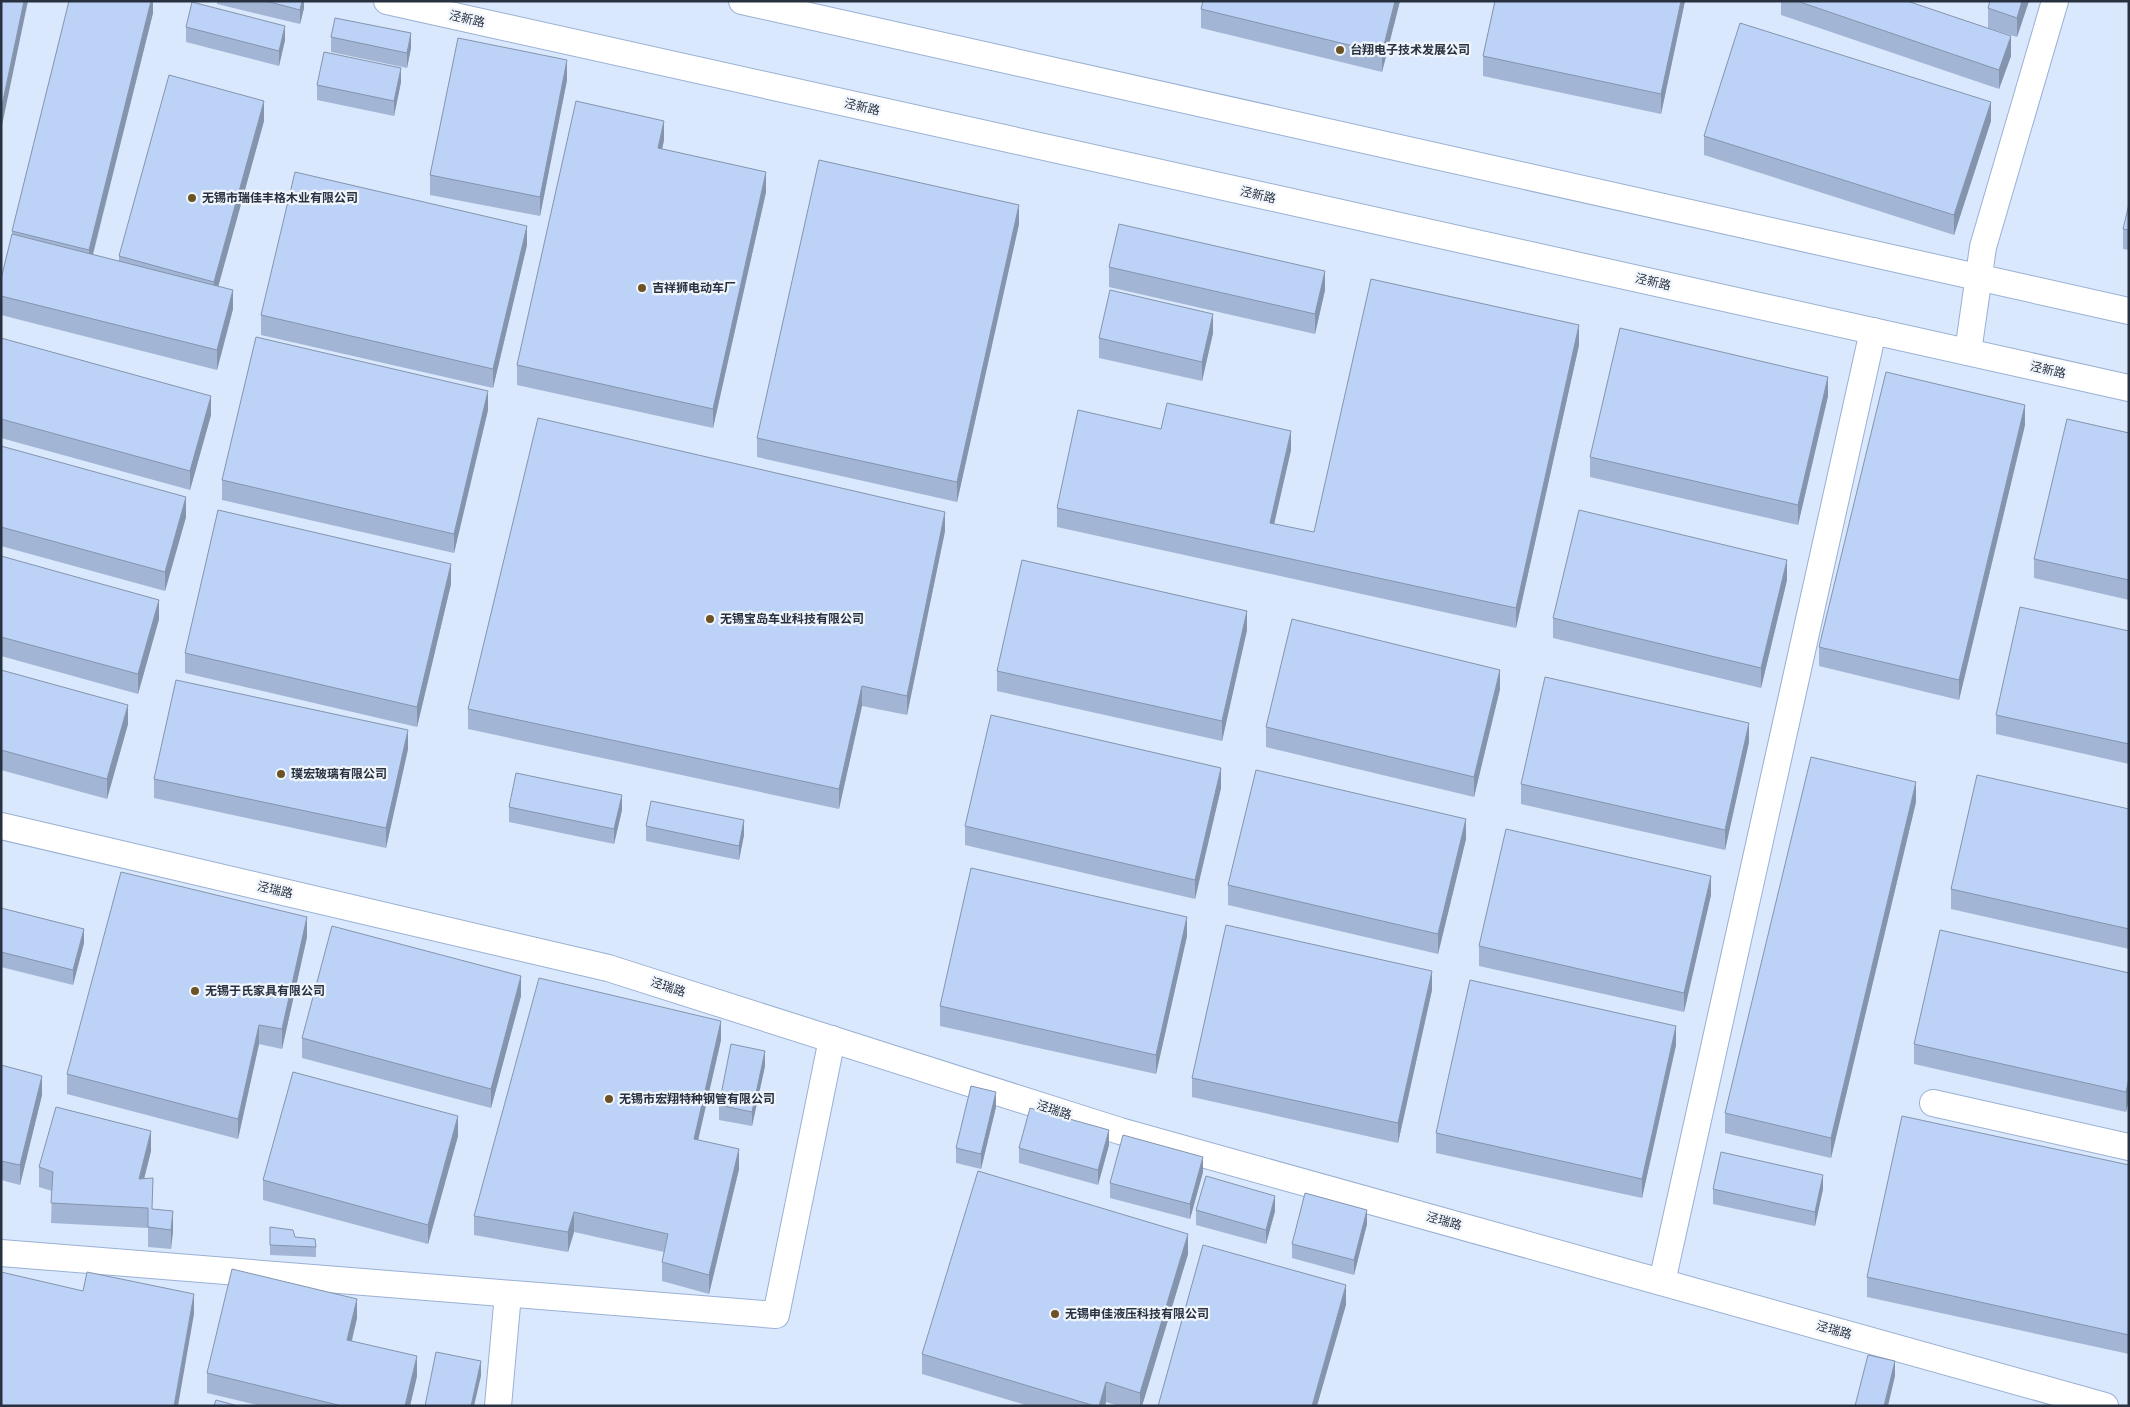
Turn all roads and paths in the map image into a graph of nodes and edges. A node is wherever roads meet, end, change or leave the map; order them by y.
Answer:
1 (386, 1) edge
2 (742, 1) edge
3 (2056, 1) edge
4 (1978, 277) junction
5 (2129, 311) edge
6 (1872, 331) junction
7 (1968, 352) junction
8 (2129, 388) edge
9 (1, 826) edge
10 (832, 1039) junction
11 (1933, 1103) dead end
12 (2129, 1147) edge
13 (1, 1253) edge
14 (1662, 1282) junction
15 (508, 1294) junction
16 (498, 1406) edge
17 (2105, 1406) edge

1 - 6 street, 泾新路
2 - 4 street
3 - 4 street
4 - 5 street
4 - 7 street
6 - 7 street, 泾新路
6 - 14 street
7 - 8 street, 泾新路
9 - 10 street, 泾瑞路
10 - 14 street, 泾瑞路
10 - 15 street
11 - 12 street
13 - 15 street
14 - 17 street, 泾瑞路
15 - 16 street

